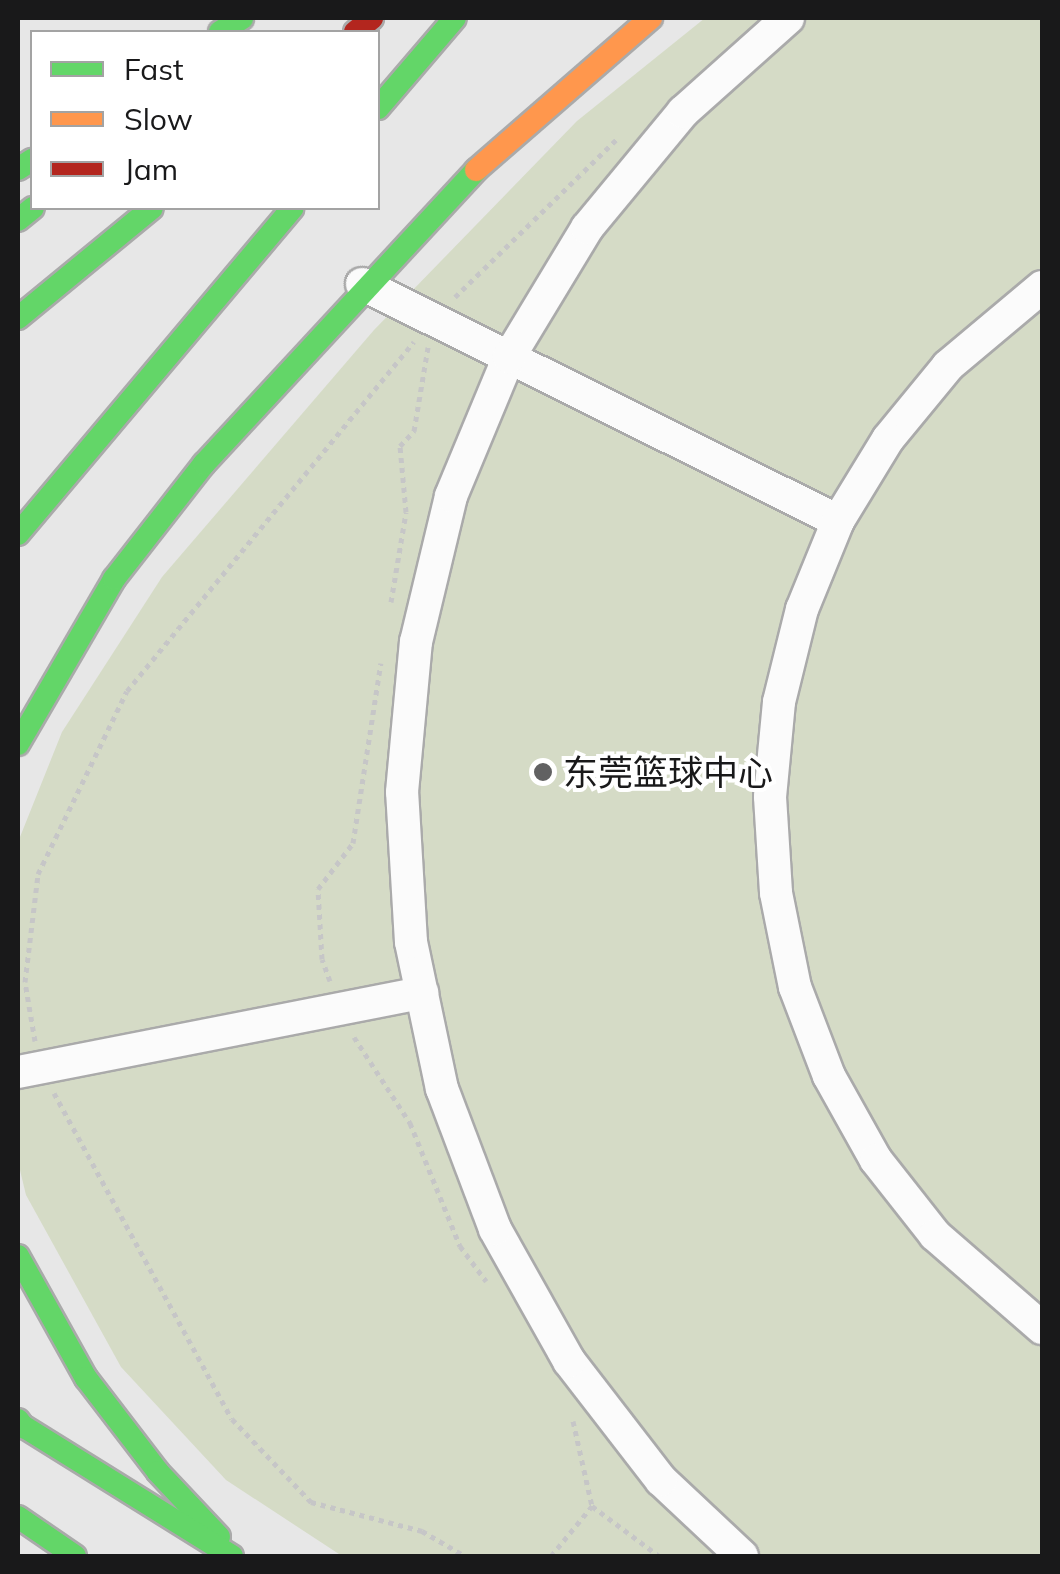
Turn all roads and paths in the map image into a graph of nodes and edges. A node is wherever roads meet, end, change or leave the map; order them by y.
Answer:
1 (455, 18) edge
2 (650, 18) edge
3 (788, 18) edge
4 (380, 106) edge
5 (634, 123) dead end
6 (150, 210) edge
7 (291, 210) edge
8 (126, 230) junction
9 (362, 284) junction
10 (1042, 287) edge
11 (18, 318) edge
12 (433, 320) junction
13 (18, 339) edge
14 (509, 358) junction
15 (838, 521) junction
16 (18, 534) edge
17 (18, 744) edge
18 (422, 993) junction
19 (29, 1070) edge
20 (18, 1256) edge
21 (1042, 1328) edge
22 (19, 1423) edge
23 (592, 1506) dead end
24 (18, 1517) edge
25 (75, 1556) edge
26 (235, 1556) edge
27 (465, 1556) edge
28 (550, 1556) edge
29 (742, 1556) edge

1 - 4 main road
2 - 9 main road
3 - 14 street
5 - 12 path
6 - 8 main road
7 - 16 main road
8 - 11 main road
8 - 13 main road
9 - 12 street
9 - 17 main road
10 - 15 street
12 - 14 street
12 - 19 path
14 - 15 street
14 - 18 street
15 - 21 street
18 - 19 street
18 - 29 street
19 - 27 path
20 - 26 main road
22 - 26 main road
23 - 28 path
24 - 25 main road

